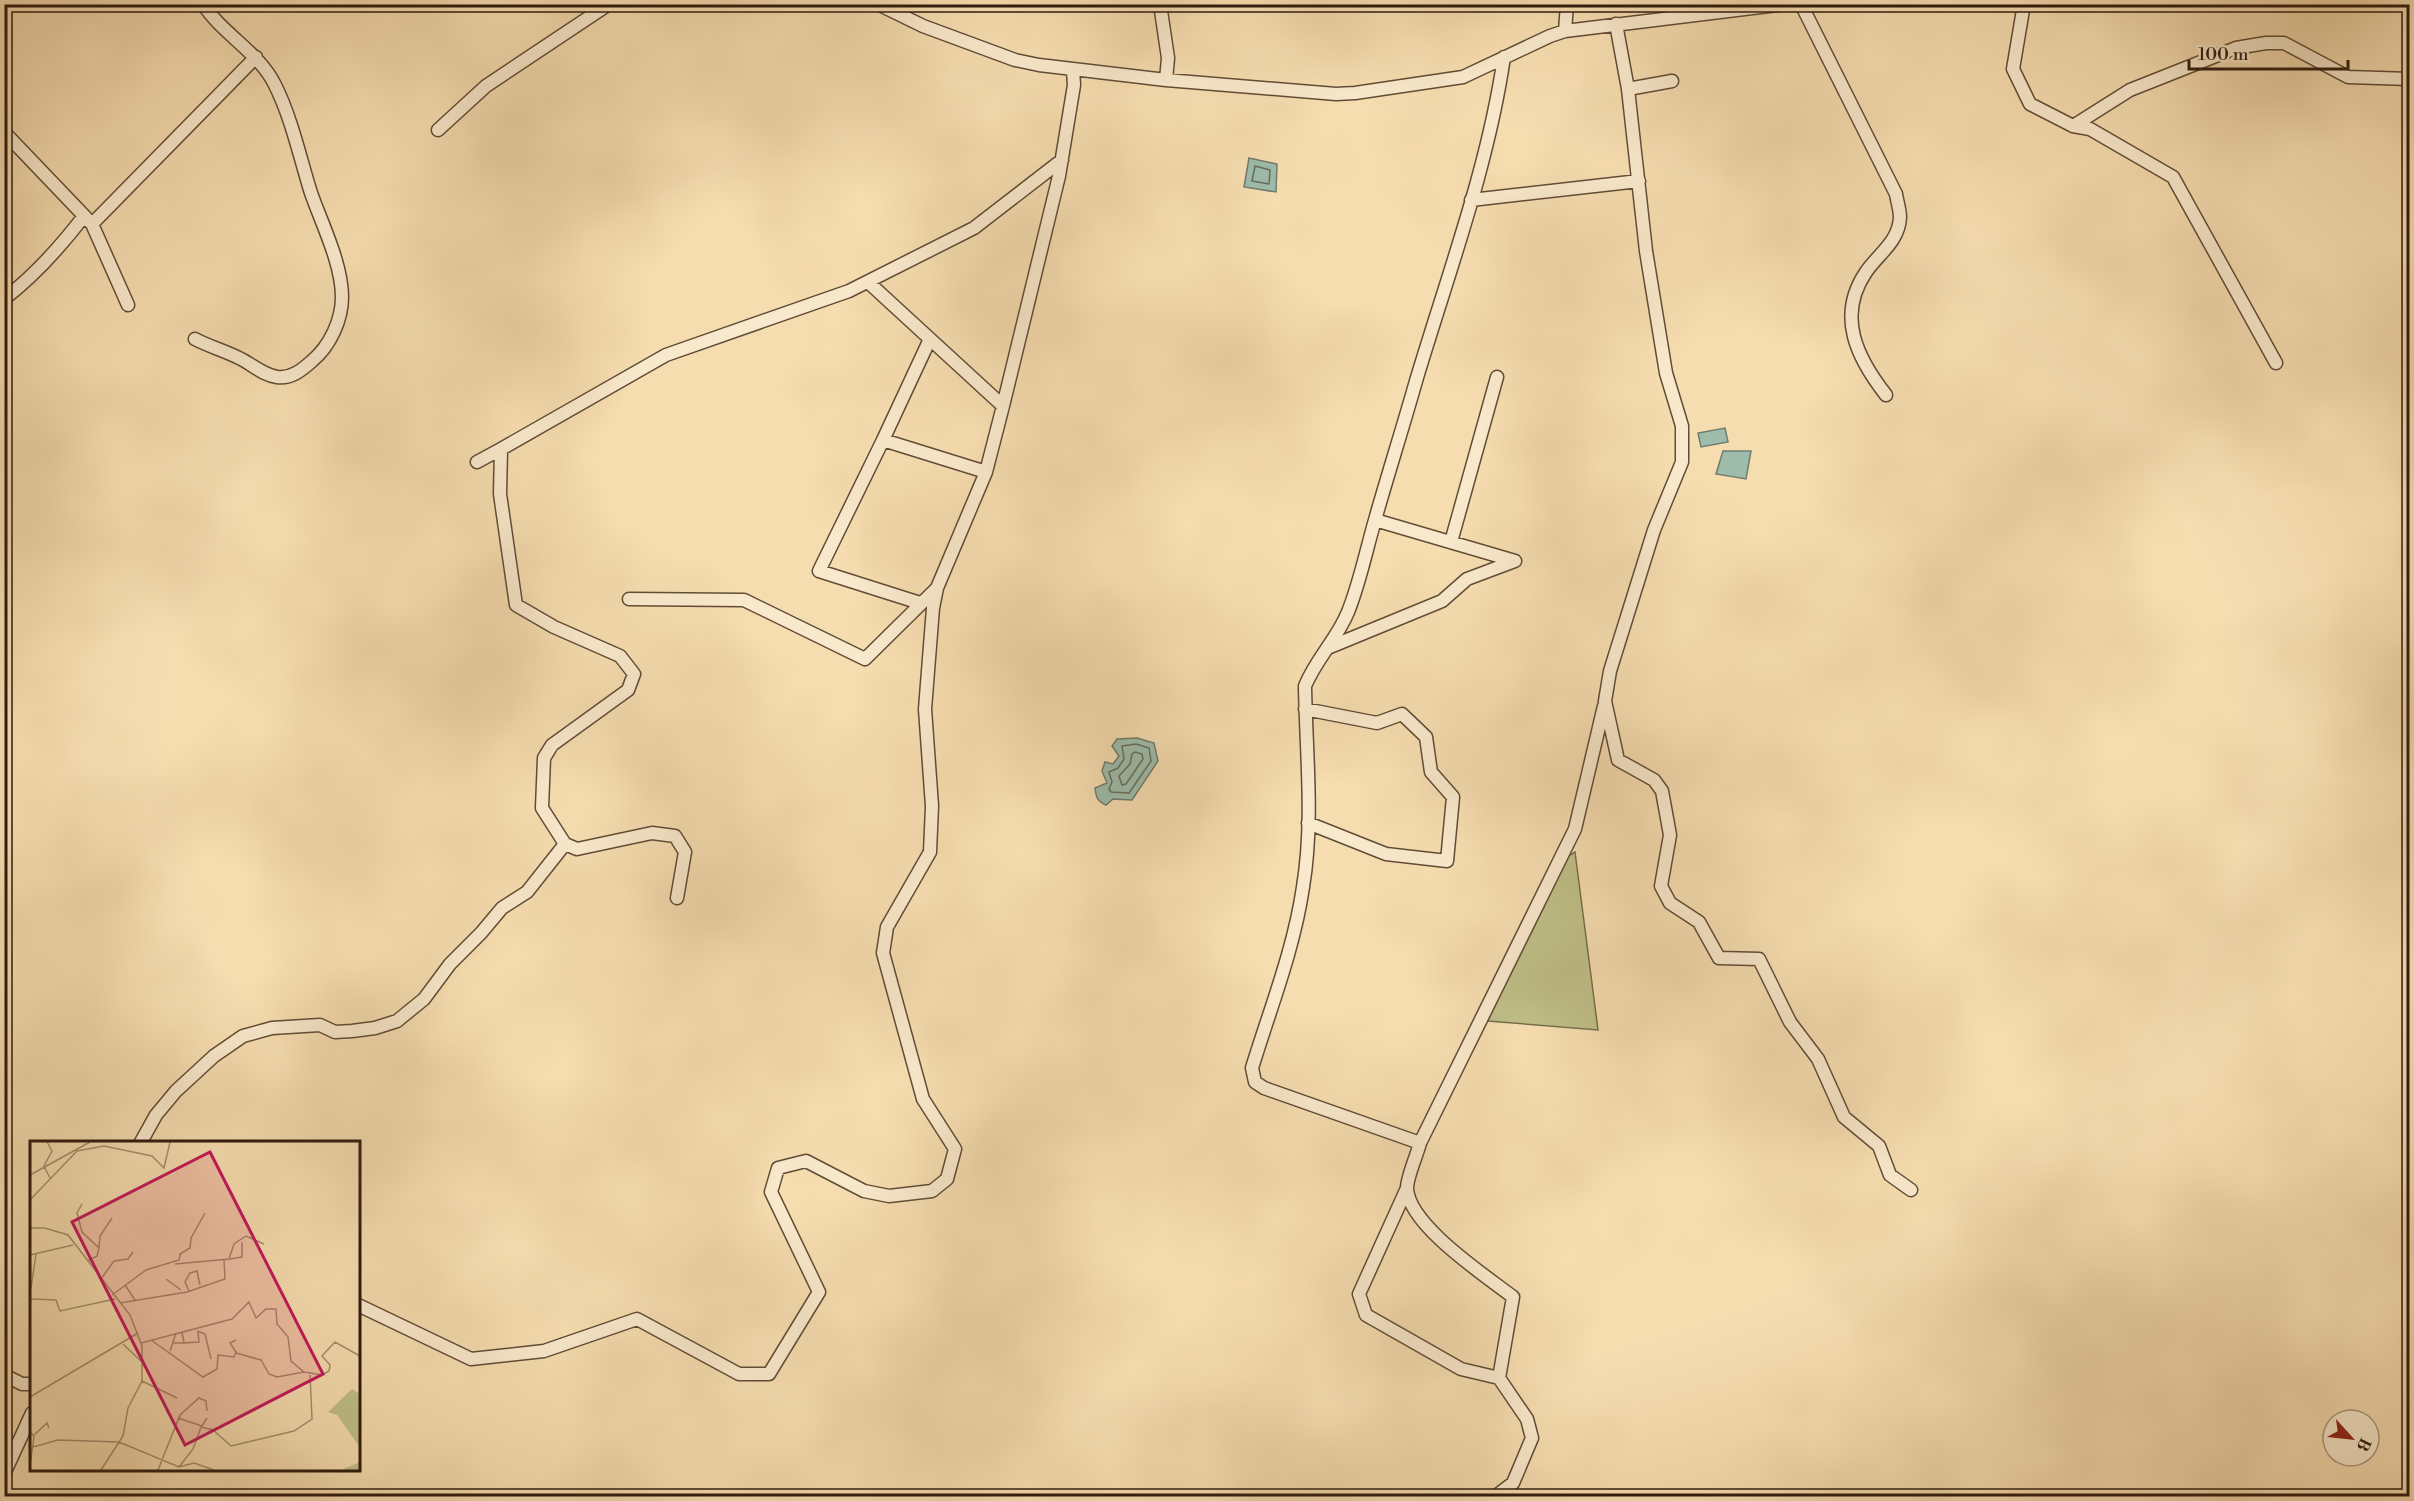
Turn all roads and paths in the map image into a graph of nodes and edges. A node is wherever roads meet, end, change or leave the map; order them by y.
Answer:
1 (203, 4) edge
2 (609, 4) edge
3 (878, 4) edge
4 (1160, 4) edge
5 (1567, 4) edge
6 (1786, 4) edge
7 (1801, 4) edge
8 (2024, 4) edge
9 (1616, 24) junction
10 (1565, 31) junction
11 (256, 57) junction
12 (1504, 57) junction
13 (1072, 70) junction
14 (2409, 79) edge
15 (1166, 80) junction
16 (1672, 81) dead end
17 (1628, 88) junction
18 (2073, 126) junction
19 (438, 130) dead end
20 (4, 132) edge
21 (1062, 160) junction
22 (1639, 181) junction
23 (1471, 200) junction
24 (88, 220) junction
25 (868, 282) junction
26 (4, 299) edge
27 (128, 305) dead end
28 (195, 339) dead end
29 (930, 339) junction
30 (2276, 363) dead end
31 (1497, 377) dead end
32 (1886, 395) dead end
33 (1003, 406) junction
34 (883, 440) junction
35 (501, 448) junction
36 (477, 462) dead end
37 (986, 471) junction
38 (1375, 520) junction
39 (1450, 542) junction
40 (937, 588) junction
41 (629, 599) dead end
42 (921, 603) junction
43 (1327, 648) junction
44 (1605, 701) junction
45 (1305, 709) junction
46 (1308, 824) junction
47 (565, 844) junction
48 (677, 898) dead end
49 (142, 1141) edge
50 (1420, 1143) junction
51 (1407, 1188) junction
52 (1911, 1190) dead end
53 (360, 1306) edge
54 (4, 1375) edge
55 (1498, 1378) junction
56 (30, 1384) edge
57 (30, 1417) edge
58 (4, 1474) edge
59 (1496, 1497) edge

1 - 11 street
2 - 19 street
3 - 13 street
4 - 15 street
5 - 10 street
6 - 9 street
7 - 32 street
8 - 18 street
9 - 10 street
9 - 17 street
10 - 12 street
11 - 24 street
11 - 28 street
12 - 15 street
12 - 23 street
13 - 15 street
13 - 21 street
14 - 18 street
16 - 17 street
17 - 22 street
18 - 30 street
20 - 24 street
21 - 25 street
21 - 33 street
22 - 23 street
22 - 44 street
23 - 38 street
24 - 26 street
24 - 27 street
25 - 29 street
25 - 35 street
29 - 33 street
29 - 34 street
31 - 39 street
33 - 37 street
34 - 37 street
34 - 42 street
35 - 36 street
35 - 47 street
37 - 40 street
38 - 39 street
38 - 43 street
39 - 43 street
40 - 42 street
40 - 53 street
41 - 42 street
43 - 45 street
44 - 50 street
44 - 52 street
45 - 46 street
45 - 46 street
46 - 50 street
47 - 48 street
47 - 49 street
50 - 51 street
51 - 55 street
51 - 55 street
54 - 56 street
55 - 59 street
57 - 58 street

